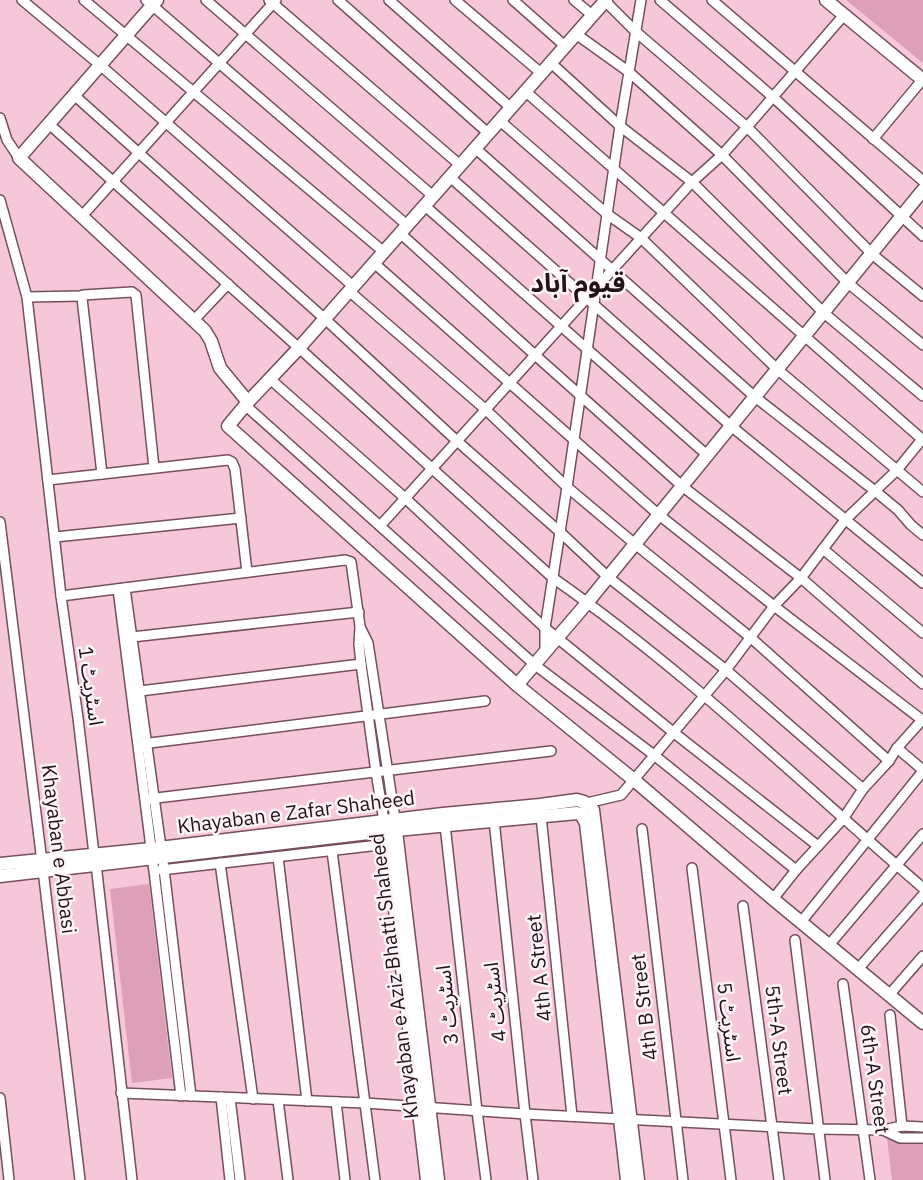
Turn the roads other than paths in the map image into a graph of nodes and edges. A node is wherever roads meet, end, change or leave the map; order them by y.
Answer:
1 (22, 0) edge
2 (84, 0) edge
3 (206, 0) edge
4 (339, 0) edge
5 (389, 0) edge
6 (455, 0) edge
7 (513, 0) edge
8 (574, 0) edge
9 (641, 0) edge
10 (660, 0) edge
11 (712, 0) edge
12 (826, 0) edge
13 (273, 1) edge
14 (605, 1) edge
15 (152, 2) edge
16 (592, 15) junction
17 (844, 15) junction
18 (635, 31) junction
19 (245, 34) junction
20 (576, 34) junction
21 (126, 36) junction
22 (565, 46) junction
23 (219, 63) junction
24 (550, 63) junction
25 (100, 65) junction
26 (629, 72) junction
27 (794, 72) junction
28 (541, 73) junction
29 (923, 80) edge
30 (525, 91) junction
31 (193, 92) junction
32 (74, 95) junction
33 (773, 96) junction
34 (510, 108) junction
35 (0, 118) edge
36 (499, 120) junction
37 (166, 123) junction
38 (48, 124) junction
39 (620, 126) junction
40 (747, 127) junction
41 (488, 133) junction
42 (873, 139) junction
43 (475, 148) junction
44 (139, 153) junction
45 (722, 155) junction
46 (19, 158) junction
47 (460, 165) junction
48 (614, 168) junction
49 (450, 177) junction
50 (923, 181) edge
51 (113, 182) junction
52 (692, 182) junction
53 (923, 190) edge
54 (0, 200) edge
55 (428, 201) junction
56 (664, 213) junction
57 (607, 214) junction
58 (82, 216) junction
59 (901, 216) junction
60 (404, 229) junction
61 (923, 236) edge
62 (641, 238) junction
63 (384, 252) junction
64 (872, 254) junction
65 (600, 260) junction
66 (374, 263) junction
67 (612, 270) junction
68 (848, 283) junction
69 (228, 284) junction
70 (596, 288) junction
71 (351, 289) junction
72 (82, 296) junction
73 (923, 296) edge
74 (27, 297) junction
75 (590, 301) junction
76 (824, 313) junction
77 (325, 319) junction
78 (194, 320) junction
79 (561, 326) junction
80 (805, 336) junction
81 (923, 345) edge
82 (299, 348) junction
83 (587, 349) junction
84 (535, 355) junction
85 (777, 369) junction
86 (270, 379) junction
87 (510, 383) junction
88 (580, 395) junction
89 (923, 396) edge
90 (755, 397) junction
91 (247, 404) junction
92 (486, 409) junction
93 (731, 426) junction
94 (923, 439) edge
95 (573, 440) junction
96 (457, 441) junction
97 (707, 455) junction
98 (154, 468) junction
99 (432, 468) junction
100 (897, 470) junction
101 (102, 474) junction
102 (48, 480) junction
103 (682, 486) junction
104 (567, 487) junction
105 (874, 491) junction
106 (923, 492) edge
107 (405, 498) junction
108 (658, 515) junction
109 (241, 518) junction
110 (845, 520) junction
111 (0, 522) edge
112 (380, 526) junction
113 (560, 532) junction
114 (923, 535) edge
115 (55, 537) junction
116 (635, 544) junction
117 (823, 549) junction
118 (247, 572) junction
119 (608, 577) junction
120 (553, 578) junction
121 (801, 578) junction
122 (923, 583) edge
123 (121, 588) junction
124 (61, 596) junction
125 (587, 603) junction
126 (774, 606) junction
127 (359, 612) junction
128 (360, 626) junction
129 (544, 628) junction
130 (923, 633) edge
131 (132, 637) junction
132 (750, 637) junction
133 (558, 638) junction
134 (545, 654) junction
135 (361, 664) junction
136 (535, 665) junction
137 (726, 670) junction
138 (923, 684) edge
139 (517, 685) junction
140 (140, 692) junction
141 (704, 696) junction
142 (485, 701) dead end
143 (374, 716) junction
144 (923, 719) edge
145 (673, 732) junction
146 (142, 744) junction
147 (897, 747) junction
148 (551, 751) dead end
149 (654, 755) junction
150 (889, 761) junction
151 (388, 770) junction
152 (923, 770) edge
153 (376, 772) junction
154 (634, 780) junction
155 (863, 789) junction
156 (149, 799) junction
157 (587, 809) junction
158 (542, 816) junction
159 (843, 819) junction
160 (494, 820) junction
161 (445, 825) junction
162 (390, 829) junction
163 (642, 829) dead end
164 (923, 834) edge
165 (868, 840) junction
166 (818, 846) junction
167 (332, 851) junction
168 (157, 852) junction
169 (278, 856) junction
170 (91, 859) junction
171 (220, 863) junction
172 (0, 864) edge
173 (45, 864) junction
174 (897, 865) junction
175 (692, 868) dead end
176 (159, 870) junction
177 (796, 870) junction
178 (0, 876) edge
179 (923, 888) edge
180 (923, 895) edge
181 (773, 899) junction
182 (743, 906) dead end
183 (801, 922) junction
184 (795, 940) dead end
185 (829, 945) junction
186 (923, 956) edge
187 (858, 969) junction
188 (843, 984) dead end
189 (890, 995) junction
190 (890, 1015) dead end
191 (921, 1018) edge
192 (121, 1093) junction
193 (186, 1096) junction
194 (0, 1098) edge
195 (226, 1098) junction
196 (253, 1099) junction
197 (278, 1100) junction
198 (307, 1101) junction
199 (336, 1102) junction
200 (365, 1103) junction
201 (425, 1108) junction
202 (477, 1111) junction
203 (525, 1114) junction
204 (572, 1116) junction
205 (626, 1119) junction
206 (676, 1122) junction
207 (724, 1124) junction
208 (772, 1126) junction
209 (902, 1126) junction
210 (923, 1126) edge
211 (818, 1129) junction
212 (864, 1130) junction
213 (883, 1130) junction
214 (923, 1138) edge
215 (9, 1180) edge
216 (80, 1180) edge
217 (132, 1180) edge
218 (230, 1180) edge
219 (240, 1180) edge
220 (288, 1180) edge
221 (345, 1180) edge
222 (375, 1180) edge
223 (427, 1180) edge
224 (438, 1180) edge
225 (486, 1180) edge
226 (533, 1180) edge
227 (627, 1180) edge
228 (638, 1180) edge
229 (683, 1180) edge
230 (731, 1180) edge
231 (779, 1180) edge
232 (825, 1180) edge
233 (870, 1180) edge

1 - 25 street
2 - 21 street
3 - 19 street
4 - 41 street
5 - 34 street
6 - 28 street
7 - 22 street
8 - 16 street
9 - 18 street
10 - 33 street
11 - 27 street
12 - 17 street
13 - 19 street
13 - 47 street
14 - 16 street
14 - 18 street
15 - 21 street
15 - 23 street
16 - 20 street
17 - 27 street
17 - 29 street
18 - 26 street
18 - 40 street
19 - 23 street
19 - 55 street
20 - 22 street
20 - 26 street
21 - 25 street
21 - 31 street
22 - 24 street
23 - 31 street
23 - 60 street
24 - 28 street
24 - 39 street
25 - 32 street
25 - 37 street
26 - 39 street
26 - 45 street
27 - 33 street
27 - 42 street
28 - 30 street
29 - 42 street
30 - 34 street
30 - 48 street
31 - 37 street
31 - 63 street
32 - 38 street
32 - 44 street
33 - 40 street
33 - 59 street
34 - 36 street
35 - 46 street
36 - 41 street
36 - 57 street
37 - 44 street
37 - 71 street
38 - 46 street
38 - 51 street
39 - 48 street
39 - 52 street
40 - 45 street
40 - 64 street
41 - 43 street
42 - 50 street
43 - 47 street
43 - 65 street
44 - 51 street
44 - 77 street
45 - 52 street
45 - 68 street
46 - 58 street
47 - 49 street
48 - 56 street
48 - 57 street
49 - 55 street
49 - 75 street
51 - 58 street
51 - 69 street
52 - 56 street
52 - 76 street
53 - 59 street
54 - 74 street, اسٹریٹ 1
55 - 60 street
55 - 79 street
56 - 62 street
56 - 80 street
57 - 62 street
57 - 65 street
58 - 78 street
59 - 61 street
59 - 64 street
60 - 63 street
60 - 84 street
62 - 67 street
62 - 85 street
63 - 66 street
64 - 68 street
64 - 73 street
65 - 67 street
65 - 70 street
66 - 71 street
66 - 87 street
67 - 70 street
67 - 90 street
68 - 76 street
68 - 81 street
69 - 78 street
69 - 82 street
70 - 75 street
71 - 77 street
71 - 92 street
72 - 74 street
72 - 98 street
72 - 101 street
74 - 102 street, اسٹریٹ 1
75 - 79 street
75 - 83 street
75 - 93 street
76 - 80 street
76 - 89 street
77 - 82 street
77 - 96 street
78 - 91 street
79 - 83 street
79 - 84 street
80 - 85 street
80 - 94 street
82 - 86 street
82 - 99 street
83 - 88 street
83 - 97 street
84 - 87 street
84 - 88 street
85 - 90 street
85 - 100 street
86 - 91 street
86 - 107 street
87 - 92 street
87 - 95 street
88 - 95 street
88 - 103 street
90 - 93 street
90 - 105 street
91 - 112 street
91 - 139 street
92 - 96 street
92 - 104 street
93 - 97 street
93 - 110 street
94 - 100 street
95 - 104 street
95 - 108 street
96 - 99 street
96 - 113 street
97 - 103 street
98 - 101 street
98 - 109 street
99 - 107 street
99 - 120 street
100 - 105 street
100 - 106 street
101 - 102 street
102 - 115 street, اسٹریٹ 1
103 - 108 street
103 - 121 street
104 - 113 street
104 - 116 street
105 - 110 street
105 - 114 street
107 - 112 street
107 - 129 street
108 - 116 street
108 - 126 street
109 - 115 street
109 - 118 street
110 - 117 street
110 - 122 street
111 - 173 street, Khayaban e Abbasi
112 - 136 street
113 - 119 street
113 - 120 street
115 - 124 street, اسٹریٹ 1
116 - 119 street
116 - 132 street
117 - 121 street
117 - 130 street
118 - 123 street
118 - 127 street, Khayaban e Aziz Bhatti Shaheed
119 - 125 street
119 - 137 street
120 - 125 street
120 - 129 street
121 - 126 street
121 - 138 street
123 - 124 street
123 - 131 street
123 - 146 street
124 - 170 street, اسٹریٹ 1
125 - 133 street
125 - 141 street
126 - 132 street
126 - 144 street
127 - 128 street, Khayaban e Aziz Bhatti Shaheed
127 - 131 street
128 - 135 street, Khayaban e Aziz Bhatti Shaheed
128 - 143 street, Khayaban e Aziz Bhatti Shaheed
129 - 133 street
129 - 134 street
131 - 140 street
132 - 137 street
132 - 150 street
133 - 134 street
133 - 145 street
134 - 136 street
135 - 140 street
135 - 143 street, Khayaban e Aziz Bhatti Shaheed
136 - 139 street
136 - 149 street
137 - 141 street
137 - 155 street
139 - 154 street
140 - 146 street
141 - 145 street
141 - 159 street
142 - 143 street
143 - 146 street
143 - 151 street, Khayaban e Aziz Bhatti Shaheed
143 - 153 street, Khayaban e Aziz Bhatti Shaheed
144 - 147 street
145 - 149 street
145 - 166 street
146 - 156 street
147 - 150 street
147 - 152 street
148 - 151 street
149 - 154 street
149 - 177 street
150 - 155 street
151 - 153 street
151 - 162 street, Khayaban e Aziz Bhatti Shaheed
152 - 165 street
153 - 156 street
153 - 162 street, Khayaban e Aziz Bhatti Shaheed
154 - 157 street
154 - 181 street
155 - 159 street
156 - 168 street
157 - 158 street
157 - 162 street, Khayaban e Zafar Shaheed
157 - 205 street
158 - 160 street
158 - 204 street, 4th A Street
159 - 165 street
159 - 166 street
160 - 161 street
160 - 203 street, اسٹریٹ 4
161 - 162 street
161 - 202 street, اسٹریٹ 3
162 - 167 street
162 - 168 street
162 - 201 street, Khayaban e Aziz Bhatti Shaheed
163 - 206 street, 4th B Street
164 - 174 street
165 - 174 street
165 - 183 street
166 - 177 street
167 - 169 street
167 - 200 street
168 - 170 street
168 - 176 street
169 - 171 street
169 - 198 street
170 - 173 street
170 - 192 street, اسٹریٹ 1
171 - 176 street
171 - 196 street
172 - 173 street
173 - 178 street
173 - 216 street, Khayaban e Abbasi
174 - 179 street
174 - 185 street
175 - 207 street, اسٹریٹ 5
176 - 193 street
177 - 181 street
180 - 187 street
181 - 183 street
182 - 208 street, 5th-A Street
183 - 185 street
184 - 211 street
185 - 187 street
186 - 189 street
187 - 189 street
188 - 212 street, 6th-A Street
189 - 191 street
190 - 209 street
192 - 193 street
192 - 217 street, اسٹریٹ 1
193 - 195 street
194 - 215 street
195 - 196 street
195 - 218 street
195 - 219 street
196 - 197 street
197 - 198 street
197 - 220 street
198 - 199 street
199 - 200 street
199 - 221 street
200 - 201 street
200 - 222 street
201 - 202 street
201 - 223 street, Khayaban e Aziz Bhatti Shaheed
201 - 224 street, Khayaban e Aziz Bhatti Shaheed
202 - 203 street
202 - 225 street, اسٹریٹ 3
203 - 204 street
203 - 226 street, اسٹریٹ 4
204 - 205 street
205 - 206 street
205 - 227 street
205 - 228 street
206 - 207 street
206 - 229 street, 4th B Street
207 - 208 street
207 - 230 street, اسٹریٹ 5
208 - 211 street
208 - 231 street, 5th-A Street
209 - 210 street
209 - 213 street
211 - 212 street
211 - 232 street
212 - 213 street
212 - 233 street, 6th-A Street
213 - 214 street

